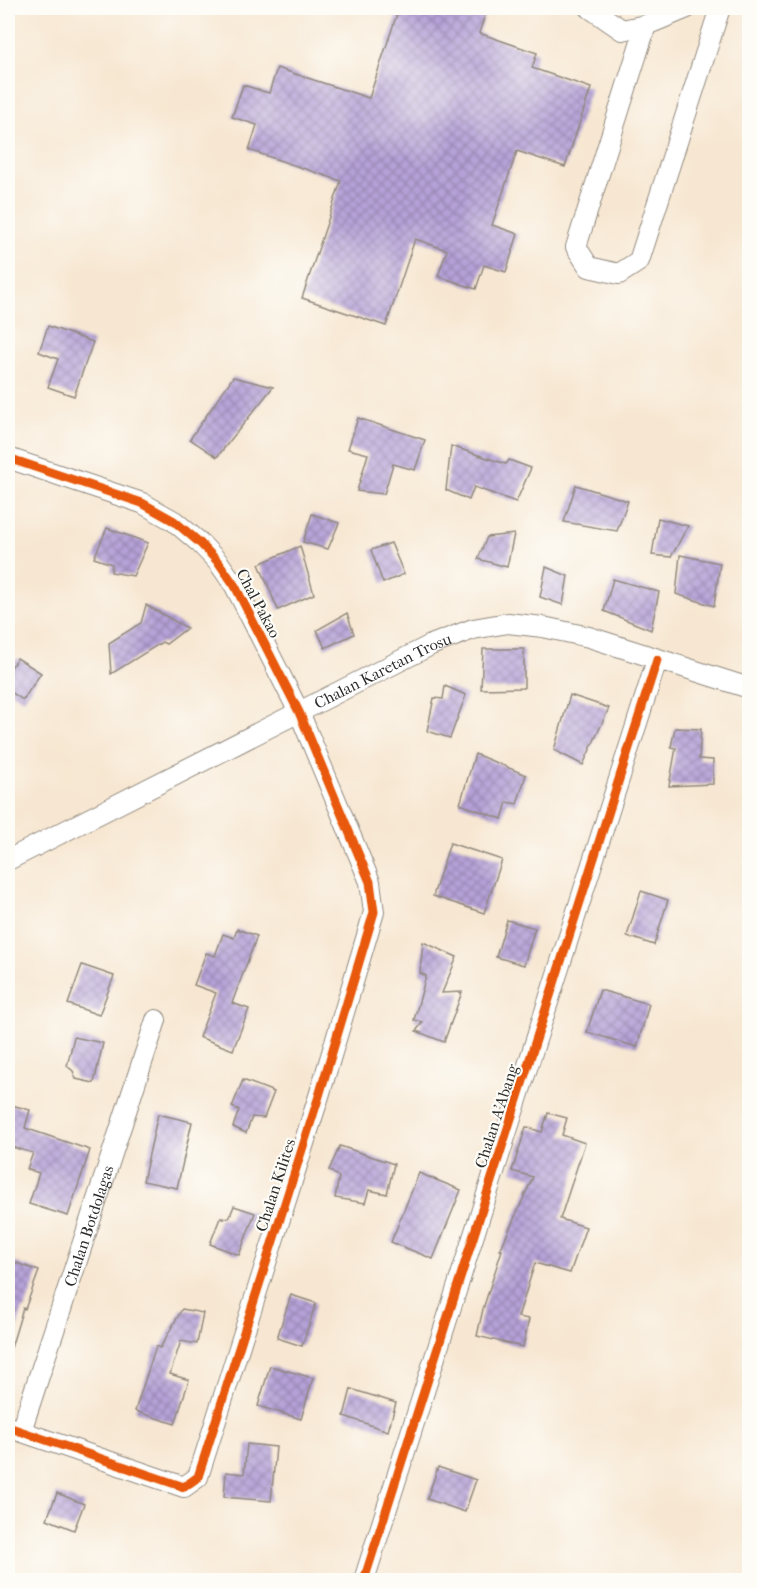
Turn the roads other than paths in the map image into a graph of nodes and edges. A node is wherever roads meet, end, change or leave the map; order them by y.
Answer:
1 (590, 8) edge
2 (687, 8) edge
3 (694, 8) edge
4 (719, 10) edge
5 (646, 25) junction
6 (8, 458) edge
7 (657, 660) junction
8 (749, 688) edge
9 (299, 712) junction
10 (8, 860) edge
11 (156, 1020) dead end
12 (14, 1429) edge
13 (364, 1581) edge

1 - 5 street
2 - 5 street
3 - 4 street
4 - 5 street
6 - 9 street, Chal Pakao
7 - 8 street, Chalan Karetan Trosu
7 - 9 street, Chalan Karetan Trosu
7 - 13 street, Chalan A'Abang
9 - 10 street, Chalan Karetan Trosu
9 - 12 street, Chalan Kilites
11 - 12 street, Chalan Botdolagas

